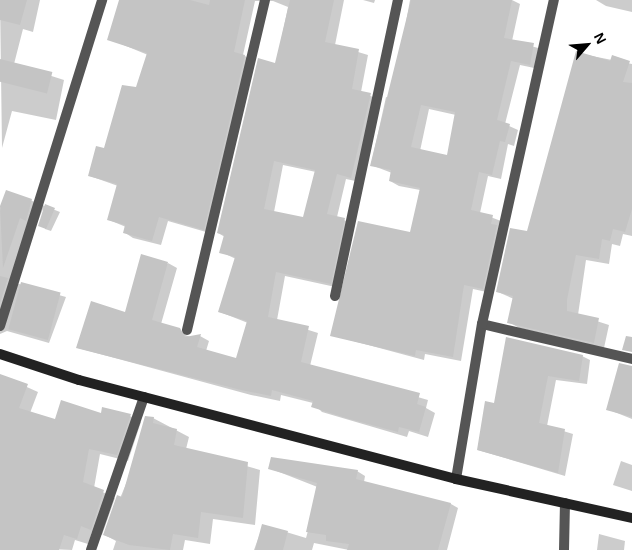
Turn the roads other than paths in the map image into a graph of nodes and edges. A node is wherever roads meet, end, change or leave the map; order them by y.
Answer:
1 (102, 0) edge
2 (266, 0) edge
3 (398, 0) edge
4 (554, 0) edge
5 (335, 296) dead end
6 (482, 324) junction
7 (0, 326) edge
8 (187, 330) dead end
9 (0, 354) edge
10 (632, 359) edge
11 (144, 397) junction
12 (456, 479) junction
13 (565, 503) junction
14 (632, 518) edge
15 (91, 550) edge
16 (564, 550) edge

1 - 7 street
2 - 8 street
3 - 5 street
4 - 6 street
6 - 10 street
6 - 12 street
9 - 11 main road
11 - 12 main road
11 - 15 street
12 - 13 main road
13 - 14 main road
13 - 16 street

